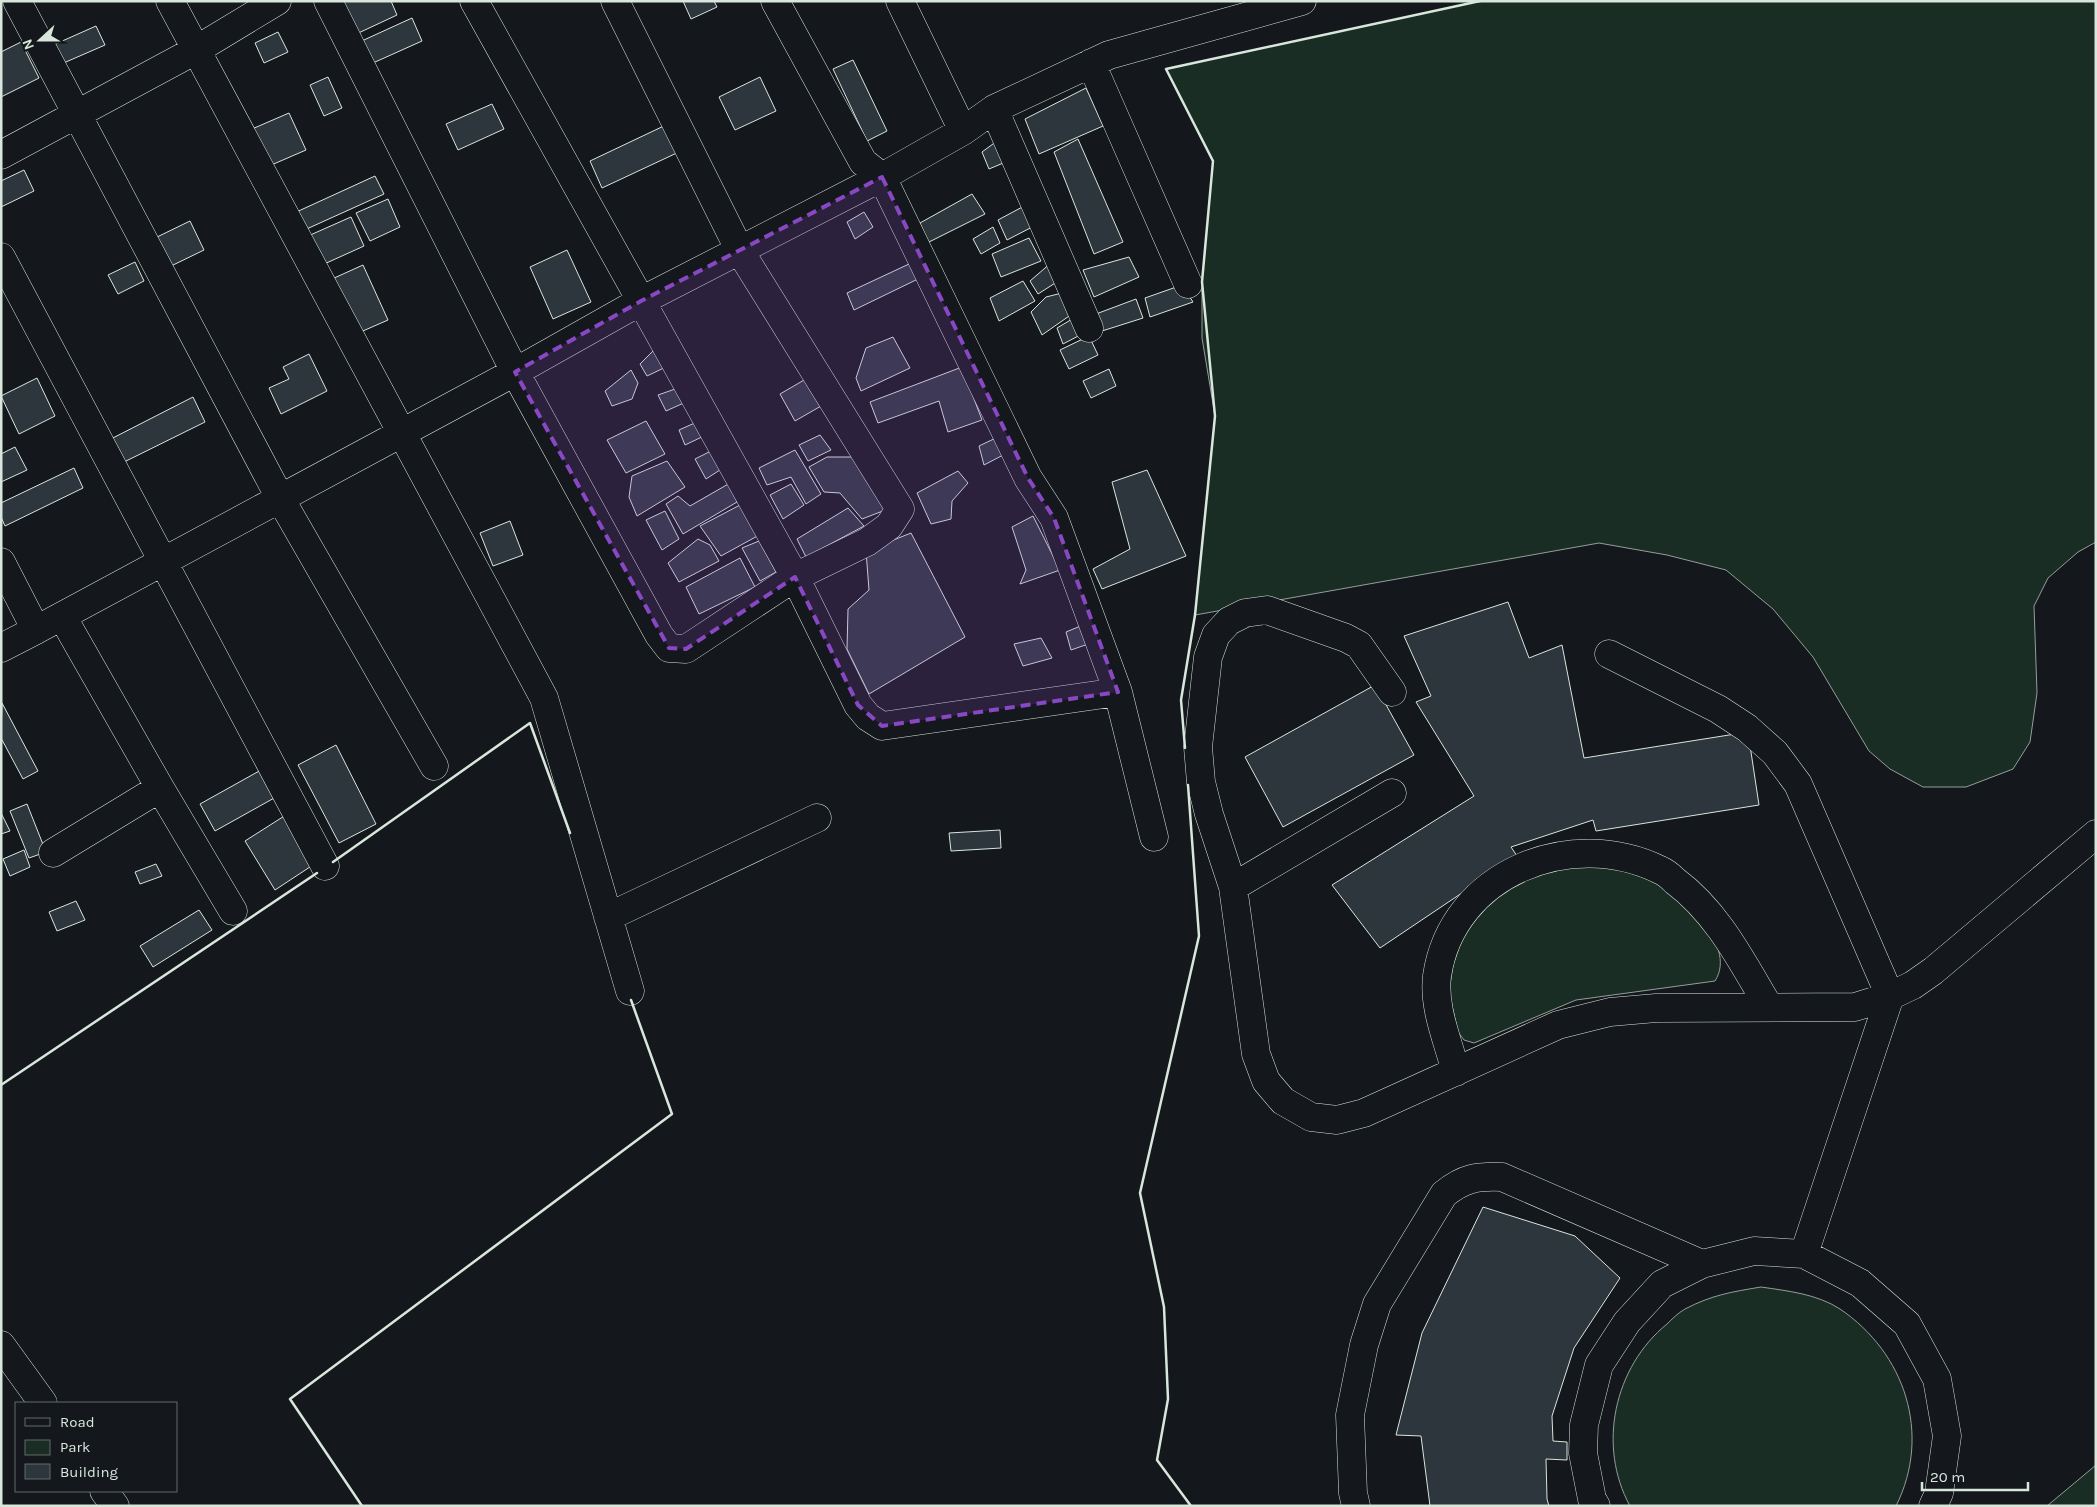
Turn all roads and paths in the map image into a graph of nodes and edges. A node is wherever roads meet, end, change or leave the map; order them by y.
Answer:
1 (17, 1) edge
2 (170, 1) edge
3 (277, 1) edge
4 (328, 1) edge
5 (474, 1) edge
6 (615, 1) edge
7 (775, 1) edge
8 (900, 1) edge
9 (1302, 1) edge
10 (1272, 5) edge
11 (196, 50) junction
12 (1091, 63) junction
13 (994, 109) junction
14 (75, 115) junction
15 (963, 131) junction
16 (1, 155) edge
17 (882, 178) junction
18 (740, 251) junction
19 (1, 257) edge
20 (1188, 284) dead end
21 (641, 301) junction
22 (1089, 328) dead end
23 (515, 372) junction
24 (401, 433) junction
25 (280, 498) junction
26 (1, 562) edge
27 (163, 562) junction
28 (795, 577) junction
29 (62, 616) junction
30 (36, 630) junction
31 (1, 648) edge
32 (1609, 654) dead end
33 (1118, 692) junction
34 (1392, 692) dead end
35 (434, 766) dead end
36 (160, 788) junction
37 (1392, 792) dead end
38 (817, 818) dead end
39 (2096, 834) edge
40 (1154, 837) dead end
41 (53, 853) dead end
42 (325, 866) dead end
43 (1233, 887) junction
44 (233, 911) dead end
45 (608, 917) junction
46 (630, 991) dead end
47 (1890, 996) junction
48 (1769, 1008) junction
49 (1456, 1072) junction
50 (1804, 1254) junction
51 (1702, 1264) junction
52 (1, 1345) edge
53 (42, 1402) edge
54 (105, 1492) edge
55 (115, 1506) edge
56 (1356, 1506) edge
57 (1596, 1506) edge
58 (1933, 1506) edge

1 - 14 street
2 - 11 street
3 - 11 street
4 - 23 street
5 - 21 street
6 - 18 street
7 - 17 street
8 - 15 street
9 - 10 street
10 - 12 street
11 - 14 street
11 - 24 street
12 - 13 street
12 - 20 street
13 - 15 street
13 - 22 street
14 - 16 street
14 - 25 street
15 - 17 street
17 - 18 street
17 - 33 street
18 - 21 street
18 - 28 street
19 - 27 street
21 - 23 street
21 - 28 street
23 - 24 street
23 - 28 street
24 - 25 street
24 - 45 street
25 - 27 street
25 - 35 street
26 - 30 street
27 - 29 street
27 - 42 street
28 - 33 street
29 - 30 street
29 - 36 street
30 - 31 street
32 - 47 street
33 - 40 street
34 - 43 street
36 - 41 street
36 - 44 street
37 - 43 street
38 - 45 street
39 - 47 street
43 - 49 street
45 - 46 street
47 - 48 street
47 - 50 street
48 - 49 street
48 - 49 street
50 - 51 street
50 - 58 street
51 - 56 street
51 - 57 street
52 - 53 street
54 - 55 street

